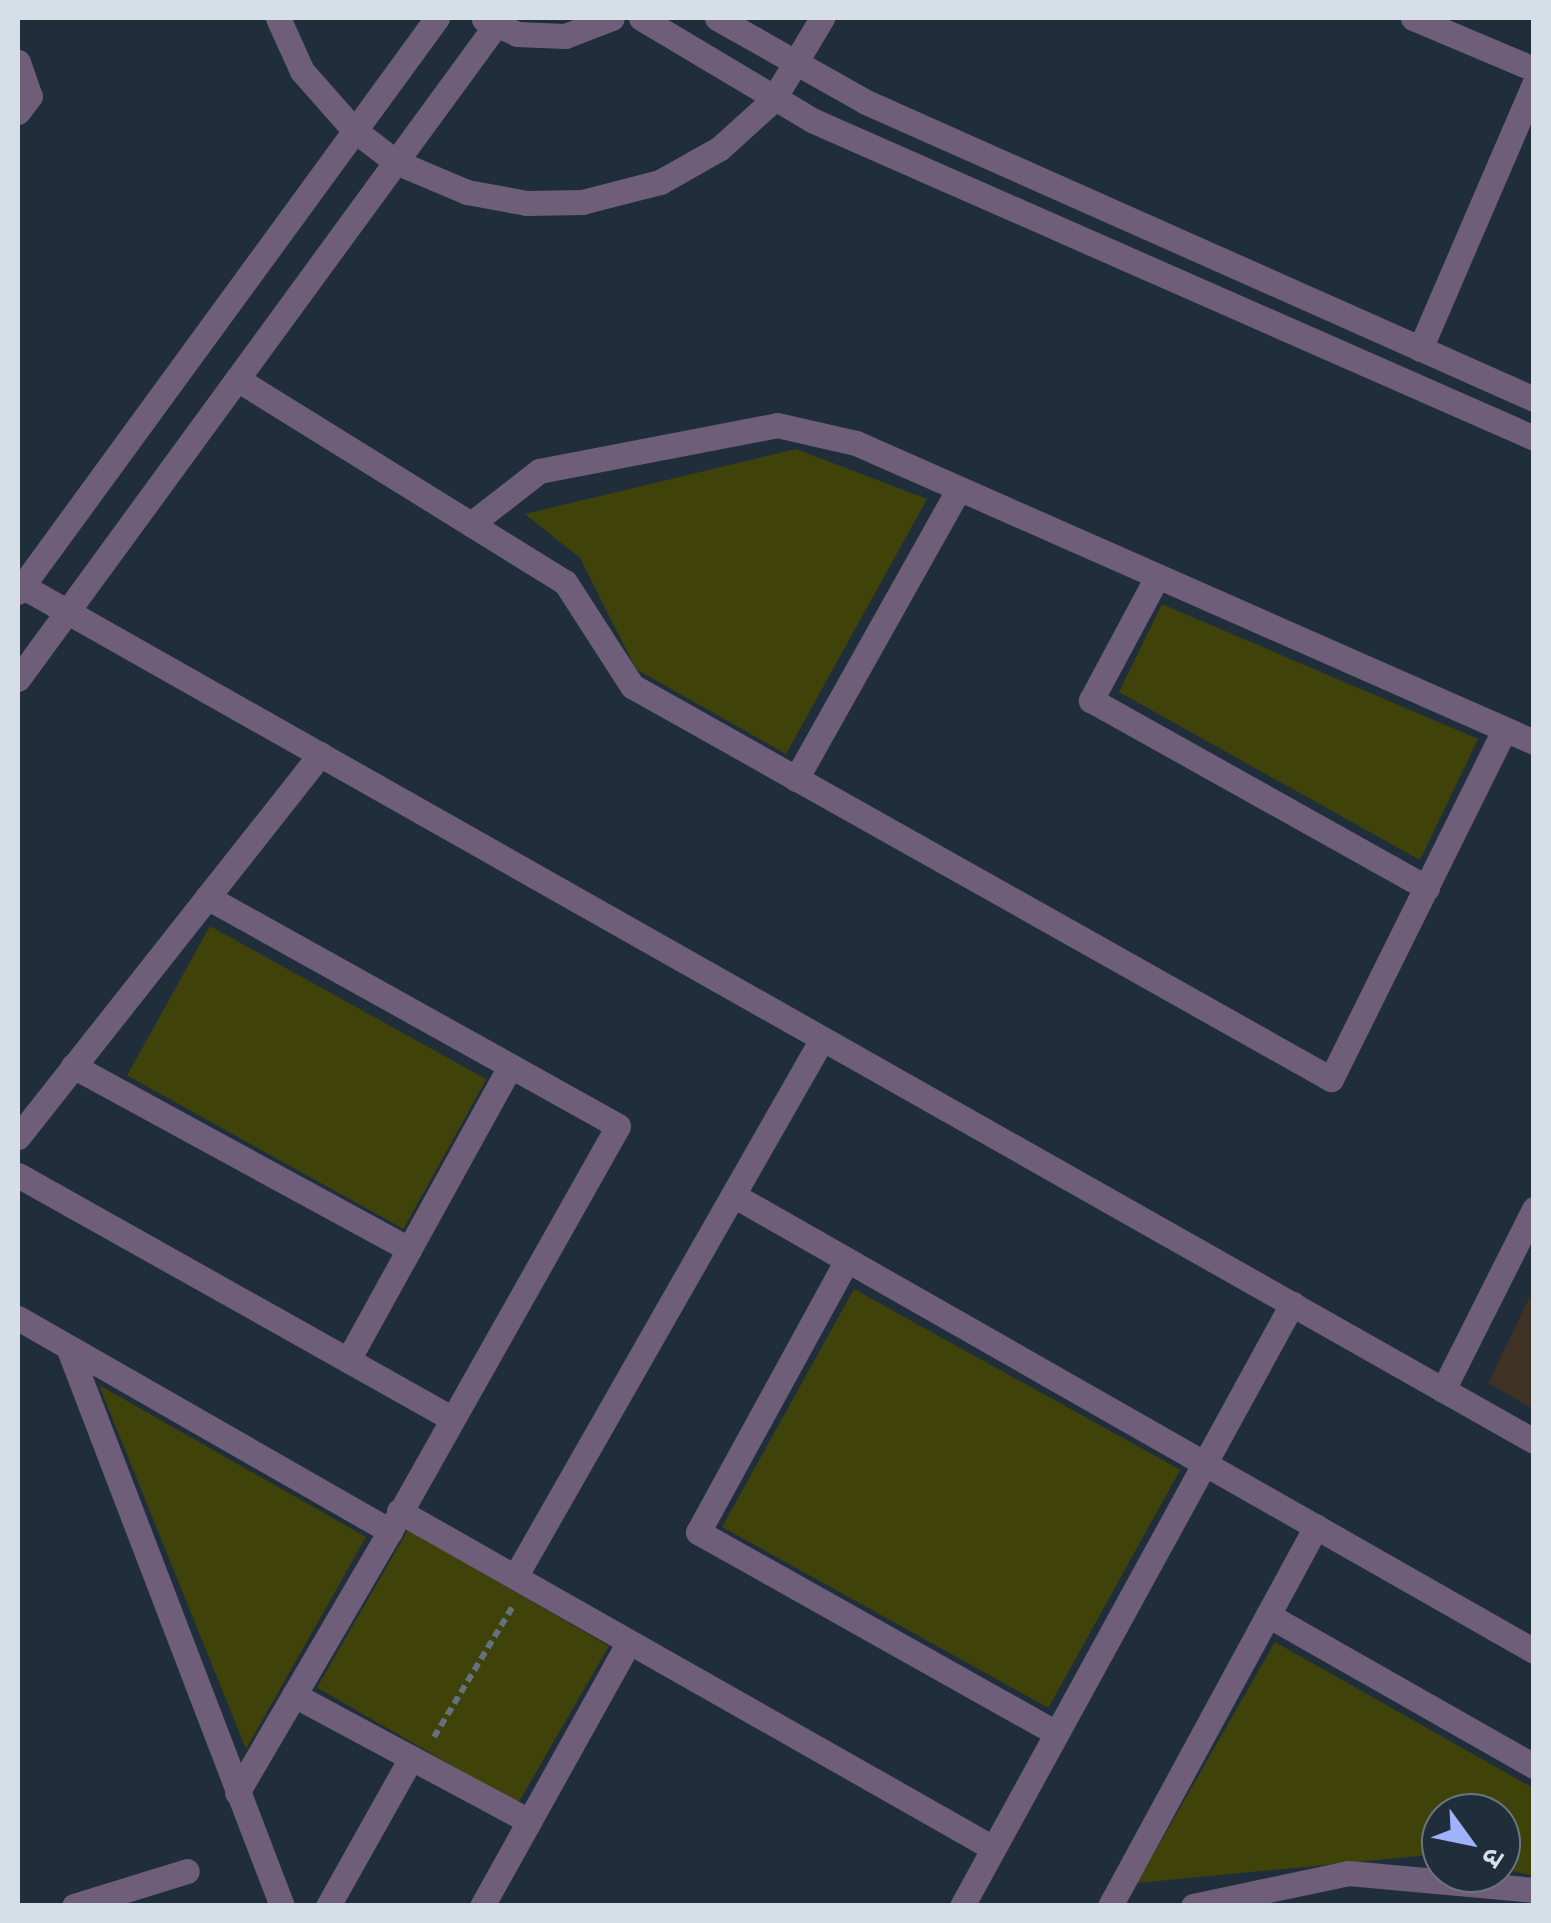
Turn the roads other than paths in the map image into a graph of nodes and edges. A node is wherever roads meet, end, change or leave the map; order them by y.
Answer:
1 (278, 18) edge
2 (437, 18) edge
3 (612, 18) edge
4 (641, 18) edge
5 (717, 18) edge
6 (822, 18) edge
7 (1413, 18) edge
8 (488, 22) edge
9 (18, 62) edge
10 (797, 68) junction
11 (1534, 69) edge
12 (1534, 84) edge
13 (774, 100) junction
14 (18, 112) edge
15 (354, 130) junction
16 (396, 162) junction
17 (1420, 348) junction
18 (237, 379) junction
19 (1534, 399) edge
20 (1534, 438) edge
21 (959, 489) junction
22 (471, 524) junction
23 (1158, 577) junction
24 (20, 589) edge
25 (67, 612) junction
26 (18, 679) edge
27 (1504, 730) junction
28 (1534, 742) edge
29 (320, 754) junction
30 (796, 779) junction
31 (1426, 888) junction
32 (207, 897) junction
33 (822, 1039) junction
34 (73, 1066) junction
35 (510, 1066) junction
36 (18, 1137) edge
37 (18, 1175) edge
38 (733, 1196) junction
39 (1534, 1210) edge
40 (409, 1249) junction
41 (847, 1260) junction
42 (1292, 1304) junction
43 (18, 1318) edge
44 (68, 1347) junction
45 (348, 1360) junction
46 (1443, 1390) junction
47 (449, 1417) junction
48 (1534, 1441) edge
49 (1205, 1462) junction
50 (394, 1521) junction
51 (1316, 1526) junction
52 (521, 1580) junction
53 (1268, 1614) junction
54 (629, 1642) junction
55 (1534, 1650) edge
56 (294, 1694) junction
57 (1056, 1733) junction
58 (416, 1760) junction
59 (1534, 1766) edge
60 (237, 1793) junction
61 (529, 1821) junction
62 (993, 1848) junction
63 (187, 1871) dead end
64 (1534, 1890) edge
65 (74, 1906) edge
66 (282, 1906) edge
67 (328, 1906) edge
68 (482, 1906) edge
69 (962, 1906) edge
70 (1110, 1906) edge
71 (1193, 1906) edge

1 - 15 street
2 - 15 street
3 - 8 street
4 - 13 street
5 - 10 street
6 - 10 street
7 - 11 street
8 - 16 street
9 - 14 street
10 - 13 street
10 - 17 street
12 - 17 street
13 - 16 street
13 - 20 street
15 - 16 street
15 - 24 street
16 - 18 street
17 - 19 street
18 - 22 street
18 - 25 street
21 - 22 street
21 - 23 street
21 - 30 street
22 - 30 street
23 - 27 street
23 - 31 street
24 - 25 street
25 - 26 street
25 - 29 street
27 - 28 street
27 - 31 street
29 - 32 street
29 - 33 street
30 - 31 street
32 - 34 street
32 - 35 street
33 - 38 street
33 - 42 street
34 - 36 street
34 - 40 street
35 - 40 street
35 - 47 street
37 - 45 street
38 - 41 street
38 - 52 street
39 - 46 street
40 - 45 street
41 - 49 street
41 - 57 street
42 - 46 street
42 - 49 street
43 - 44 street
44 - 50 street
44 - 60 street
45 - 47 street
46 - 48 street
47 - 50 street
49 - 51 street
49 - 57 street
50 - 52 street
50 - 56 street
51 - 53 street
51 - 55 street
52 - 54 street
53 - 59 street
53 - 70 street
54 - 61 street
54 - 62 street
56 - 58 street
56 - 60 street
57 - 62 street
58 - 61 street
58 - 67 street
60 - 66 street
61 - 68 street
62 - 69 street
63 - 65 street
64 - 71 street

